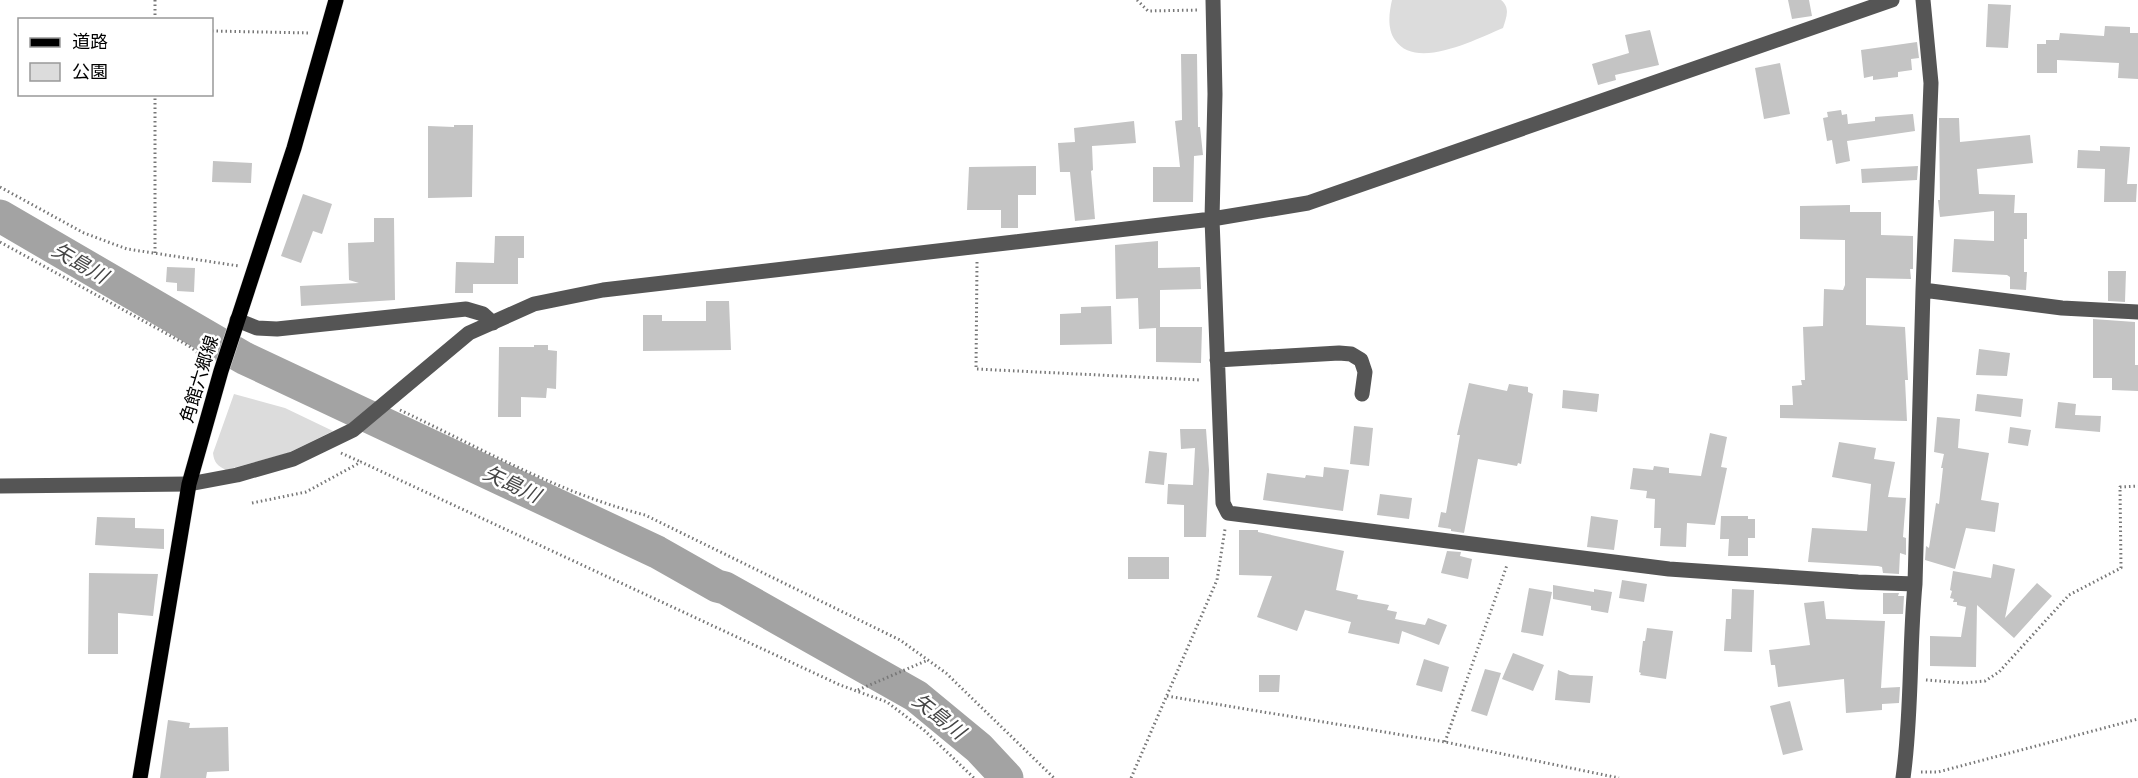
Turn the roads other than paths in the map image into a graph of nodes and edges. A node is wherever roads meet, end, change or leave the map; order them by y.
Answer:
1 (336, 0) edge
2 (1892, 0) edge
3 (1923, 0) edge
4 (1213, 5) edge
5 (1212, 219) junction
6 (1923, 290) junction
7 (2138, 312) edge
8 (493, 323) junction
9 (236, 325) junction
10 (1217, 360) junction
11 (1362, 394) dead end
12 (189, 484) junction
13 (0, 486) edge
14 (1915, 584) junction
15 (1903, 775) edge
16 (140, 778) edge

1 - 9 main road, 角館六郷線
2 - 5 street
3 - 6 street
4 - 5 street
5 - 8 street
5 - 10 street
6 - 7 street
6 - 14 street
8 - 9 street
8 - 12 street
9 - 12 main road, 角館六郷線
10 - 11 street
10 - 14 street
12 - 13 street
12 - 16 main road, 角館六郷線
14 - 15 street

